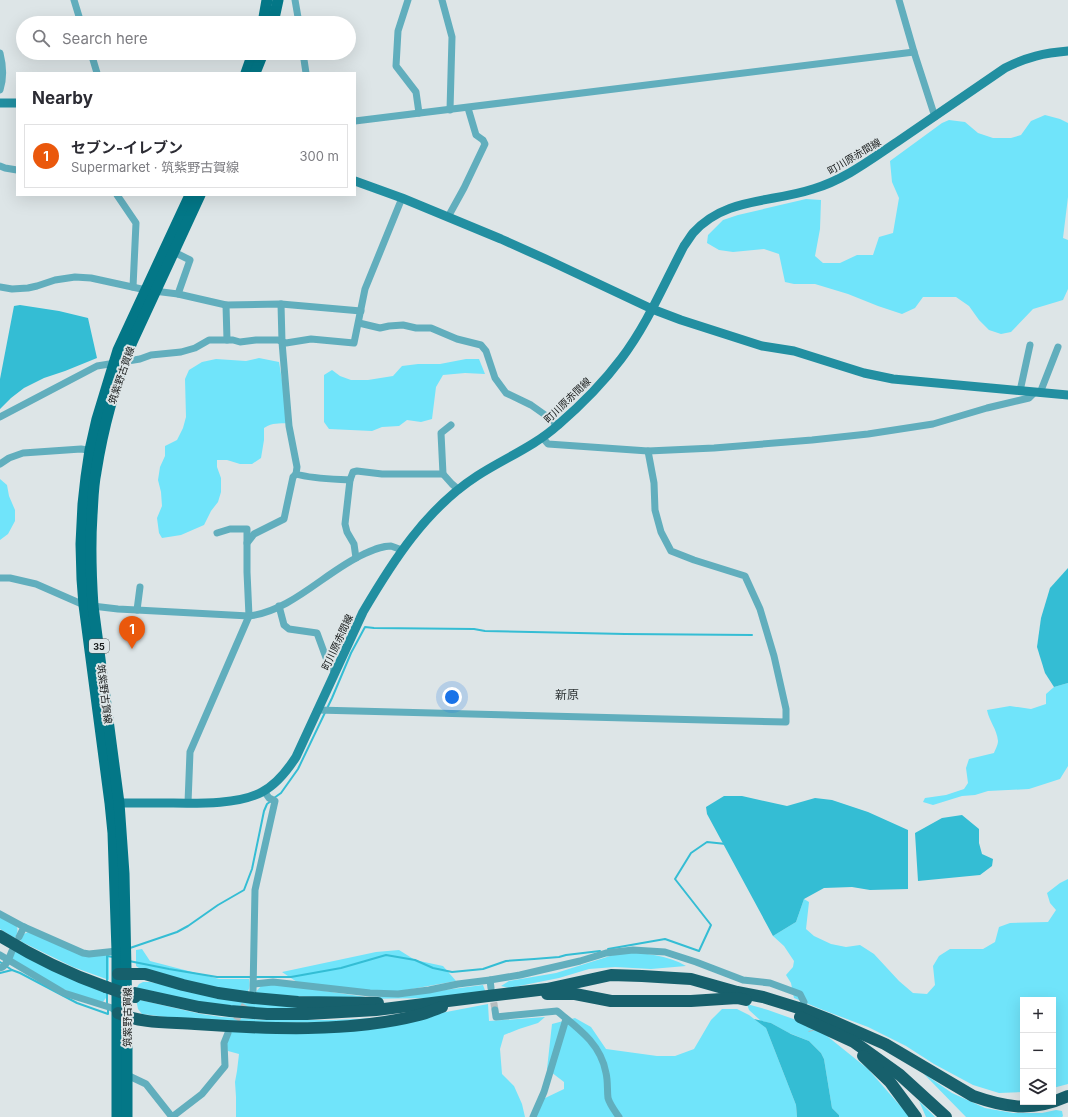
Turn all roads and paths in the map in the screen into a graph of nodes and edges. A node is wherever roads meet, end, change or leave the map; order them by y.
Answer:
1 (74, 0) edge
2 (267, 0) edge
3 (278, 0) edge
4 (295, 0) edge
5 (408, 0) edge
6 (442, 0) edge
7 (898, 0) edge
8 (79, 16) edge
9 (264, 16) edge
10 (275, 16) edge
11 (298, 16) edge
12 (1068, 51) edge
13 (914, 52) junction
14 (0, 56) edge
15 (93, 60) edge
16 (251, 60) edge
17 (260, 60) edge
18 (305, 60) edge
19 (97, 72) edge
20 (246, 72) edge
21 (255, 72) edge
22 (306, 72) edge
23 (0, 90) edge
24 (0, 103) edge
25 (16, 103) edge
26 (468, 108) junction
27 (450, 110) junction
28 (419, 113) junction
29 (935, 117) junction
30 (356, 121) edge
31 (0, 166) edge
32 (16, 170) edge
33 (356, 181) edge
34 (118, 196) edge
35 (190, 196) edge
36 (200, 196) edge
37 (402, 198) junction
38 (448, 217) junction
39 (174, 252) junction
40 (0, 286) edge
41 (133, 287) junction
42 (151, 291) junction
43 (178, 294) junction
44 (281, 304) junction
45 (226, 305) junction
46 (652, 309) junction
47 (361, 311) junction
48 (359, 323) junction
49 (227, 340) junction
50 (282, 342) junction
51 (1030, 345) dead end
52 (1058, 347) dead end
53 (119, 362) junction
54 (1020, 391) junction
55 (1038, 392) junction
56 (1068, 395) edge
57 (0, 417) edge
58 (451, 425) dead end
59 (558, 426) junction
60 (542, 437) junction
61 (95, 451) junction
62 (648, 451) junction
63 (0, 464) edge
64 (296, 474) junction
65 (443, 474) junction
66 (350, 480) junction
67 (459, 490) junction
68 (217, 533) dead end
69 (247, 543) junction
70 (402, 550) junction
71 (356, 558) junction
72 (0, 578) edge
73 (140, 587) dead end
74 (89, 606) junction
75 (279, 606) junction
76 (137, 610) junction
77 (249, 616) junction
78 (335, 672) junction
79 (318, 710) junction
80 (264, 791) junction
81 (115, 803) junction
82 (188, 803) junction
83 (0, 914) edge
84 (24, 926) junction
85 (0, 932) edge
86 (0, 936) edge
87 (19, 937) dead end
88 (12, 951) dead end
89 (117, 951) junction
90 (0, 955) edge
91 (8, 960) junction
92 (0, 968) edge
93 (122, 973) junction
94 (490, 980) junction
95 (106, 985) junction
96 (491, 988) tunnel mouth
97 (804, 1002) dead end
98 (441, 1004) junction
99 (495, 1010) dead end
100 (123, 1015) junction
101 (566, 1019) junction
102 (850, 1029) junction
103 (834, 1032) junction
104 (228, 1033) tunnel mouth
105 (127, 1075) junction
106 (1068, 1096) edge
107 (118, 1117) edge
108 (127, 1117) edge
109 (533, 1117) edge
110 (619, 1117) edge
111 (916, 1117) edge
112 (946, 1117) edge
113 (956, 1117) edge

1 - 8 street
2 - 9 main road
3 - 10 main road
4 - 11 street
5 - 28 street
6 - 27 street
7 - 13 street
12 - 29 main road, 町川原赤間線
13 - 26 street
13 - 29 street
14 - 23 street
15 - 19 street
16 - 20 main road
17 - 21 main road
18 - 22 street
24 - 25 main road
26 - 27 street
26 - 38 street
27 - 28 street
28 - 30 street
29 - 46 main road, 町川原赤間線
31 - 32 street
33 - 37 main road
34 - 41 street
35 - 42 main road, 筑紫野古賀線 / 35
36 - 39 main road, 筑紫野古賀線 / 35
37 - 38 main road
37 - 47 street
38 - 46 main road
39 - 42 main road, 筑紫野古賀線 / 35
39 - 43 street
40 - 41 street
41 - 42 street
42 - 43 street
42 - 53 main road, 筑紫野古賀線 / 35
43 - 45 street
44 - 45 street
44 - 47 street
44 - 50 street
45 - 49 street
46 - 54 main road
46 - 59 main road, 町川原赤間線
47 - 48 street
48 - 50 street
48 - 59 street
49 - 50 street
49 - 53 street
50 - 64 street
51 - 54 street
52 - 55 street
53 - 57 street
53 - 61 main road, 筑紫野古賀線 / 35
54 - 55 main road
55 - 56 main road
55 - 62 street
58 - 65 street
59 - 60 main road, 町川原赤間線
60 - 62 street
60 - 67 main road, 町川原赤間線
61 - 63 street
61 - 74 main road, 筑紫野古賀線 / 35
62 - 79 street
64 - 66 street
64 - 69 street
65 - 66 street
65 - 67 street
66 - 71 street
67 - 70 main road, 町川原赤間線
68 - 69 street
69 - 77 street
70 - 71 street
70 - 78 main road, 町川原赤間線
71 - 75 street
72 - 74 street
73 - 76 street
74 - 76 street
74 - 81 main road, 筑紫野古賀線 / 35
75 - 77 street
75 - 78 street
76 - 77 street
77 - 82 street
78 - 79 main road, 町川原赤間線
79 - 80 main road, 町川原赤間線
80 - 82 main road, 町川原赤間線
80 - 94 street
81 - 82 main road, 町川原赤間線
81 - 89 main road, 筑紫野古賀線 / 35
81 - 93 main road, 筑紫野古賀線 / 35
83 - 84 street
84 - 87 street
84 - 89 street
85 - 95 highway
86 - 95 highway
88 - 91 street
89 - 93 main road, 筑紫野古賀線 / 35
90 - 91 street
91 - 92 street
91 - 100 street
93 - 98 highway
93 - 100 main road, 筑紫野古賀線 / 35
94 - 96 street
94 - 97 street
95 - 98 highway, bridge
98 - 100 highway
98 - 102 highway
98 - 103 highway
99 - 101 street
100 - 105 main road, 筑紫野古賀線 / 35
100 - 107 main road, 筑紫野古賀線 / 35
101 - 109 street
101 - 110 street
102 - 106 highway
102 - 113 highway
103 - 111 highway
103 - 112 highway
104 - 105 street
105 - 108 main road, 筑紫野古賀線 / 35

